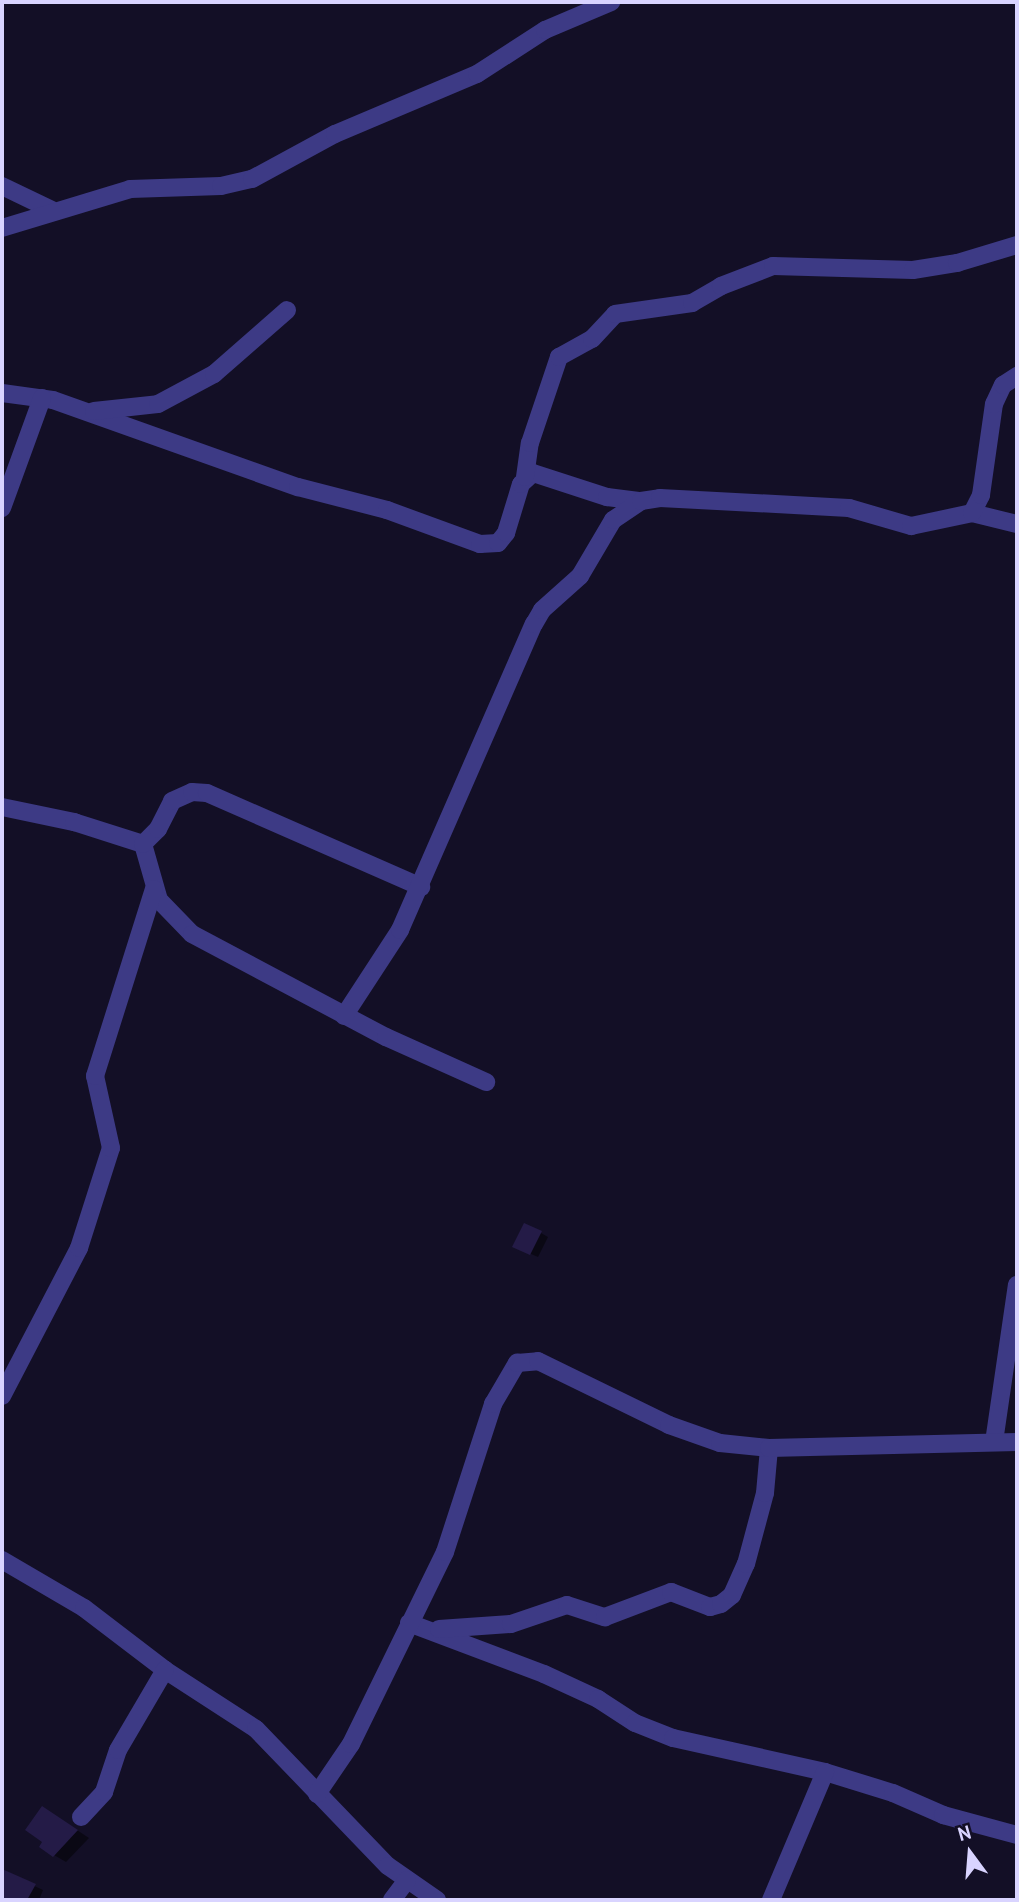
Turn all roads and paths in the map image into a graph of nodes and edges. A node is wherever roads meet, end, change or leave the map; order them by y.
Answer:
1 (611, 2) edge
2 (2, 186) edge
3 (52, 210) junction
4 (2, 228) edge
5 (1017, 245) edge
6 (287, 310) dead end
7 (1017, 376) edge
8 (3, 392) edge
9 (42, 398) junction
10 (87, 412) junction
11 (525, 477) junction
12 (642, 501) junction
13 (2, 508) edge
14 (972, 513) junction
15 (1017, 524) edge
16 (2, 807) edge
17 (143, 844) junction
18 (421, 887) junction
19 (154, 889) junction
20 (344, 1016) junction
21 (486, 1082) dead end
22 (1017, 1285) edge
23 (2, 1396) edge
24 (994, 1442) junction
25 (1017, 1442) edge
26 (769, 1448) junction
27 (2, 1560) edge
28 (410, 1623) junction
29 (428, 1630) junction
30 (165, 1670) junction
31 (825, 1772) junction
32 (317, 1794) junction
33 (81, 1817) dead end
34 (1017, 1835) edge
35 (407, 1880) junction
36 (391, 1900) edge
37 (437, 1900) edge
38 (771, 1900) edge

1 - 3 street
2 - 3 street
3 - 4 street
5 - 11 street
6 - 10 street
7 - 14 street
8 - 9 street
9 - 10 street
9 - 13 street
10 - 11 street
11 - 12 street
12 - 14 street
12 - 18 street
14 - 15 street
16 - 17 street
17 - 18 street
17 - 19 street
18 - 20 street
19 - 20 street
19 - 23 street
20 - 21 street
22 - 24 street
24 - 25 street
24 - 26 street
26 - 28 street
26 - 29 street
27 - 30 street
28 - 29 street
28 - 32 street
29 - 31 street
30 - 32 street
30 - 33 street
31 - 34 street
31 - 38 street
32 - 35 street
35 - 36 street
35 - 37 street

